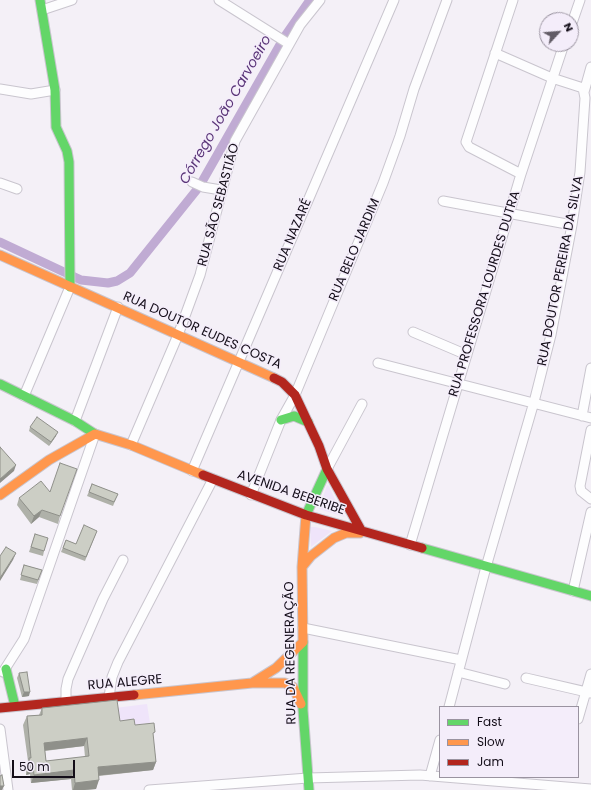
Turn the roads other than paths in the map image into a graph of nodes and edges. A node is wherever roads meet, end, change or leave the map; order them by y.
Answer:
1 (40, 0) edge
2 (72, 0) edge
3 (219, 0) edge
4 (394, 0) edge
5 (447, 0) edge
6 (513, 0) edge
7 (580, 0) edge
8 (315, 1) edge
9 (42, 10) junction
10 (576, 12) edge
11 (284, 41) junction
12 (561, 52) edge
13 (495, 53) junction
14 (591, 67) edge
15 (552, 78) junction
16 (0, 89) edge
17 (55, 90) junction
18 (584, 90) junction
19 (587, 126) edge
20 (521, 174) junction
21 (192, 182) dead end
22 (0, 184) edge
23 (17, 189) dead end
24 (222, 190) junction
25 (443, 201) dead end
26 (510, 213) junction
27 (572, 225) junction
28 (0, 255) edge
29 (70, 284) junction
30 (118, 307) junction
31 (413, 332) dead end
32 (178, 335) junction
33 (467, 355) junction
34 (238, 361) junction
35 (378, 363) dead end
36 (591, 368) edge
37 (459, 383) junction
38 (0, 384) edge
39 (295, 395) junction
40 (24, 396) junction
41 (534, 402) junction
42 (362, 404) dead end
43 (586, 417) edge
44 (281, 420) junction
45 (76, 421) junction
46 (308, 422) junction
47 (591, 430) edge
48 (96, 434) junction
49 (131, 446) junction
50 (327, 470) junction
51 (192, 471) junction
52 (213, 479) junction
53 (0, 495) edge
54 (251, 495) junction
55 (591, 499) edge
56 (591, 512) edge
57 (306, 515) junction
58 (364, 531) junction
59 (410, 545) junction
60 (123, 560) dead end
61 (302, 567) junction
62 (486, 567) junction
63 (573, 591) junction
64 (591, 595) edge
65 (302, 628) junction
66 (303, 642) junction
67 (461, 660) junction
68 (3, 672) edge
69 (458, 672) junction
70 (591, 674) edge
71 (526, 678) dead end
72 (252, 683) junction
73 (505, 684) dead end
74 (589, 692) edge
75 (109, 698) junction
76 (66, 701) junction
77 (16, 706) junction
78 (449, 706) edge
79 (0, 708) edge
80 (304, 710) junction
81 (579, 717) edge
82 (0, 729) edge
83 (439, 744) edge
84 (430, 776) junction
85 (439, 777) edge
86 (308, 778) junction
87 (451, 778) edge
88 (560, 778) edge
89 (556, 788) edge
90 (591, 789) edge
91 (8, 790) edge
92 (149, 790) edge
93 (309, 790) edge

1 - 9 main road
2 - 9 street
3 - 11 street
4 - 34 street, RUA NAZARÉ
5 - 39 street, RUA BELO JARDIM
6 - 13 street
7 - 10 street
8 - 11 street, RUA SÃO SEBASTIÃO
9 - 17 main road
11 - 24 street, RUA SÃO SEBASTIÃO
12 - 15 street, RUA PROFESSORA LOURDES DUTRA
13 - 15 street
13 - 20 street
14 - 18 street, RUA DOUTOR PEREIRA DA SILVA
15 - 18 street
15 - 20 street, RUA PROFESSORA LOURDES DUTRA
16 - 17 street
17 - 29 main road
18 - 19 street, RUA DOUTOR PEREIRA DA SILVA
19 - 27 street, RUA DOUTOR PEREIRA DA SILVA
20 - 26 street, RUA PROFESSORA LOURDES DUTRA
21 - 24 street
22 - 23 street
24 - 32 street, RUA SÃO SEBASTIÃO
25 - 26 street
26 - 27 street
26 - 33 street, RUA PROFESSORA LOURDES DUTRA
27 - 41 street, RUA DOUTOR PEREIRA DA SILVA
28 - 29 main road, RUA DOUTOR EUDES COSTA
29 - 30 main road, RUA DOUTOR EUDES COSTA
29 - 40 street
30 - 32 main road, RUA DOUTOR EUDES COSTA
30 - 45 street
31 - 33 street
32 - 34 main road, RUA DOUTOR EUDES COSTA
32 - 49 street, RUA SÃO SEBASTIÃO
33 - 37 street, RUA PROFESSORA LOURDES DUTRA
34 - 39 main road, RUA DOUTOR EUDES COSTA
34 - 51 street, RUA NAZARÉ
35 - 37 street
36 - 43 street
37 - 41 street
37 - 59 street, RUA PROFESSORA LOURDES DUTRA
38 - 40 main road, AVENIDA BEBERIBE
39 - 44 street, RUA BELO JARDIM
39 - 46 main road, RUA DOUTOR EUDES COSTA
40 - 45 main road, AVENIDA BEBERIBE
41 - 43 street
41 - 62 street, RUA DOUTOR PEREIRA DA SILVA
42 - 50 street
44 - 46 main road
44 - 54 street, RUA BELO JARDIM
45 - 48 main road, AVENIDA BEBERIBE
46 - 50 main road, RUA DOUTOR EUDES COSTA
47 - 55 street
48 - 49 main road, AVENIDA BEBERIBE
48 - 53 main road
48 - 68 street
49 - 51 main road, AVENIDA BEBERIBE
50 - 57 main road
50 - 58 main road, RUA DOUTOR EUDES COSTA
51 - 52 main road, AVENIDA BEBERIBE
52 - 54 main road, AVENIDA BEBERIBE
52 - 75 street
54 - 57 main road, AVENIDA BEBERIBE
56 - 63 street
57 - 58 main road, AVENIDA BEBERIBE
57 - 61 main road, RUA DA REGENERAÇÃO
58 - 59 main road, AVENIDA BEBERIBE
58 - 61 main road
59 - 62 main road, AVENIDA BEBERIBE
60 - 76 street
61 - 65 main road, RUA DA REGENERAÇÃO
62 - 63 main road, AVENIDA BEBERIBE
62 - 67 street, RUA DOUTOR PEREIRA DA SILVA
63 - 64 main road, AVENIDA BEBERIBE
65 - 66 main road, RUA DA REGENERAÇÃO
65 - 67 street
66 - 72 main road, RUA ALEGRE
66 - 80 main road, RUA DA REGENERAÇÃO
67 - 69 street, RUA DOUTOR PEREIRA DA SILVA
68 - 77 main road
69 - 73 street
69 - 78 street, RUA DOUTOR PEREIRA DA SILVA
70 - 74 street
71 - 74 street
72 - 75 main road, RUA ALEGRE
72 - 80 main road, RUA ALEGRE
74 - 81 street
75 - 76 main road, RUA ALEGRE
76 - 77 main road, RUA ALEGRE
77 - 79 main road, RUA ALEGRE
80 - 86 main road, RUA DA REGENERAÇÃO
82 - 91 street
83 - 84 street
84 - 85 street
84 - 86 street
86 - 92 street
86 - 93 main road, RUA DA REGENERAÇÃO
87 - 89 street
88 - 89 street
89 - 90 street

